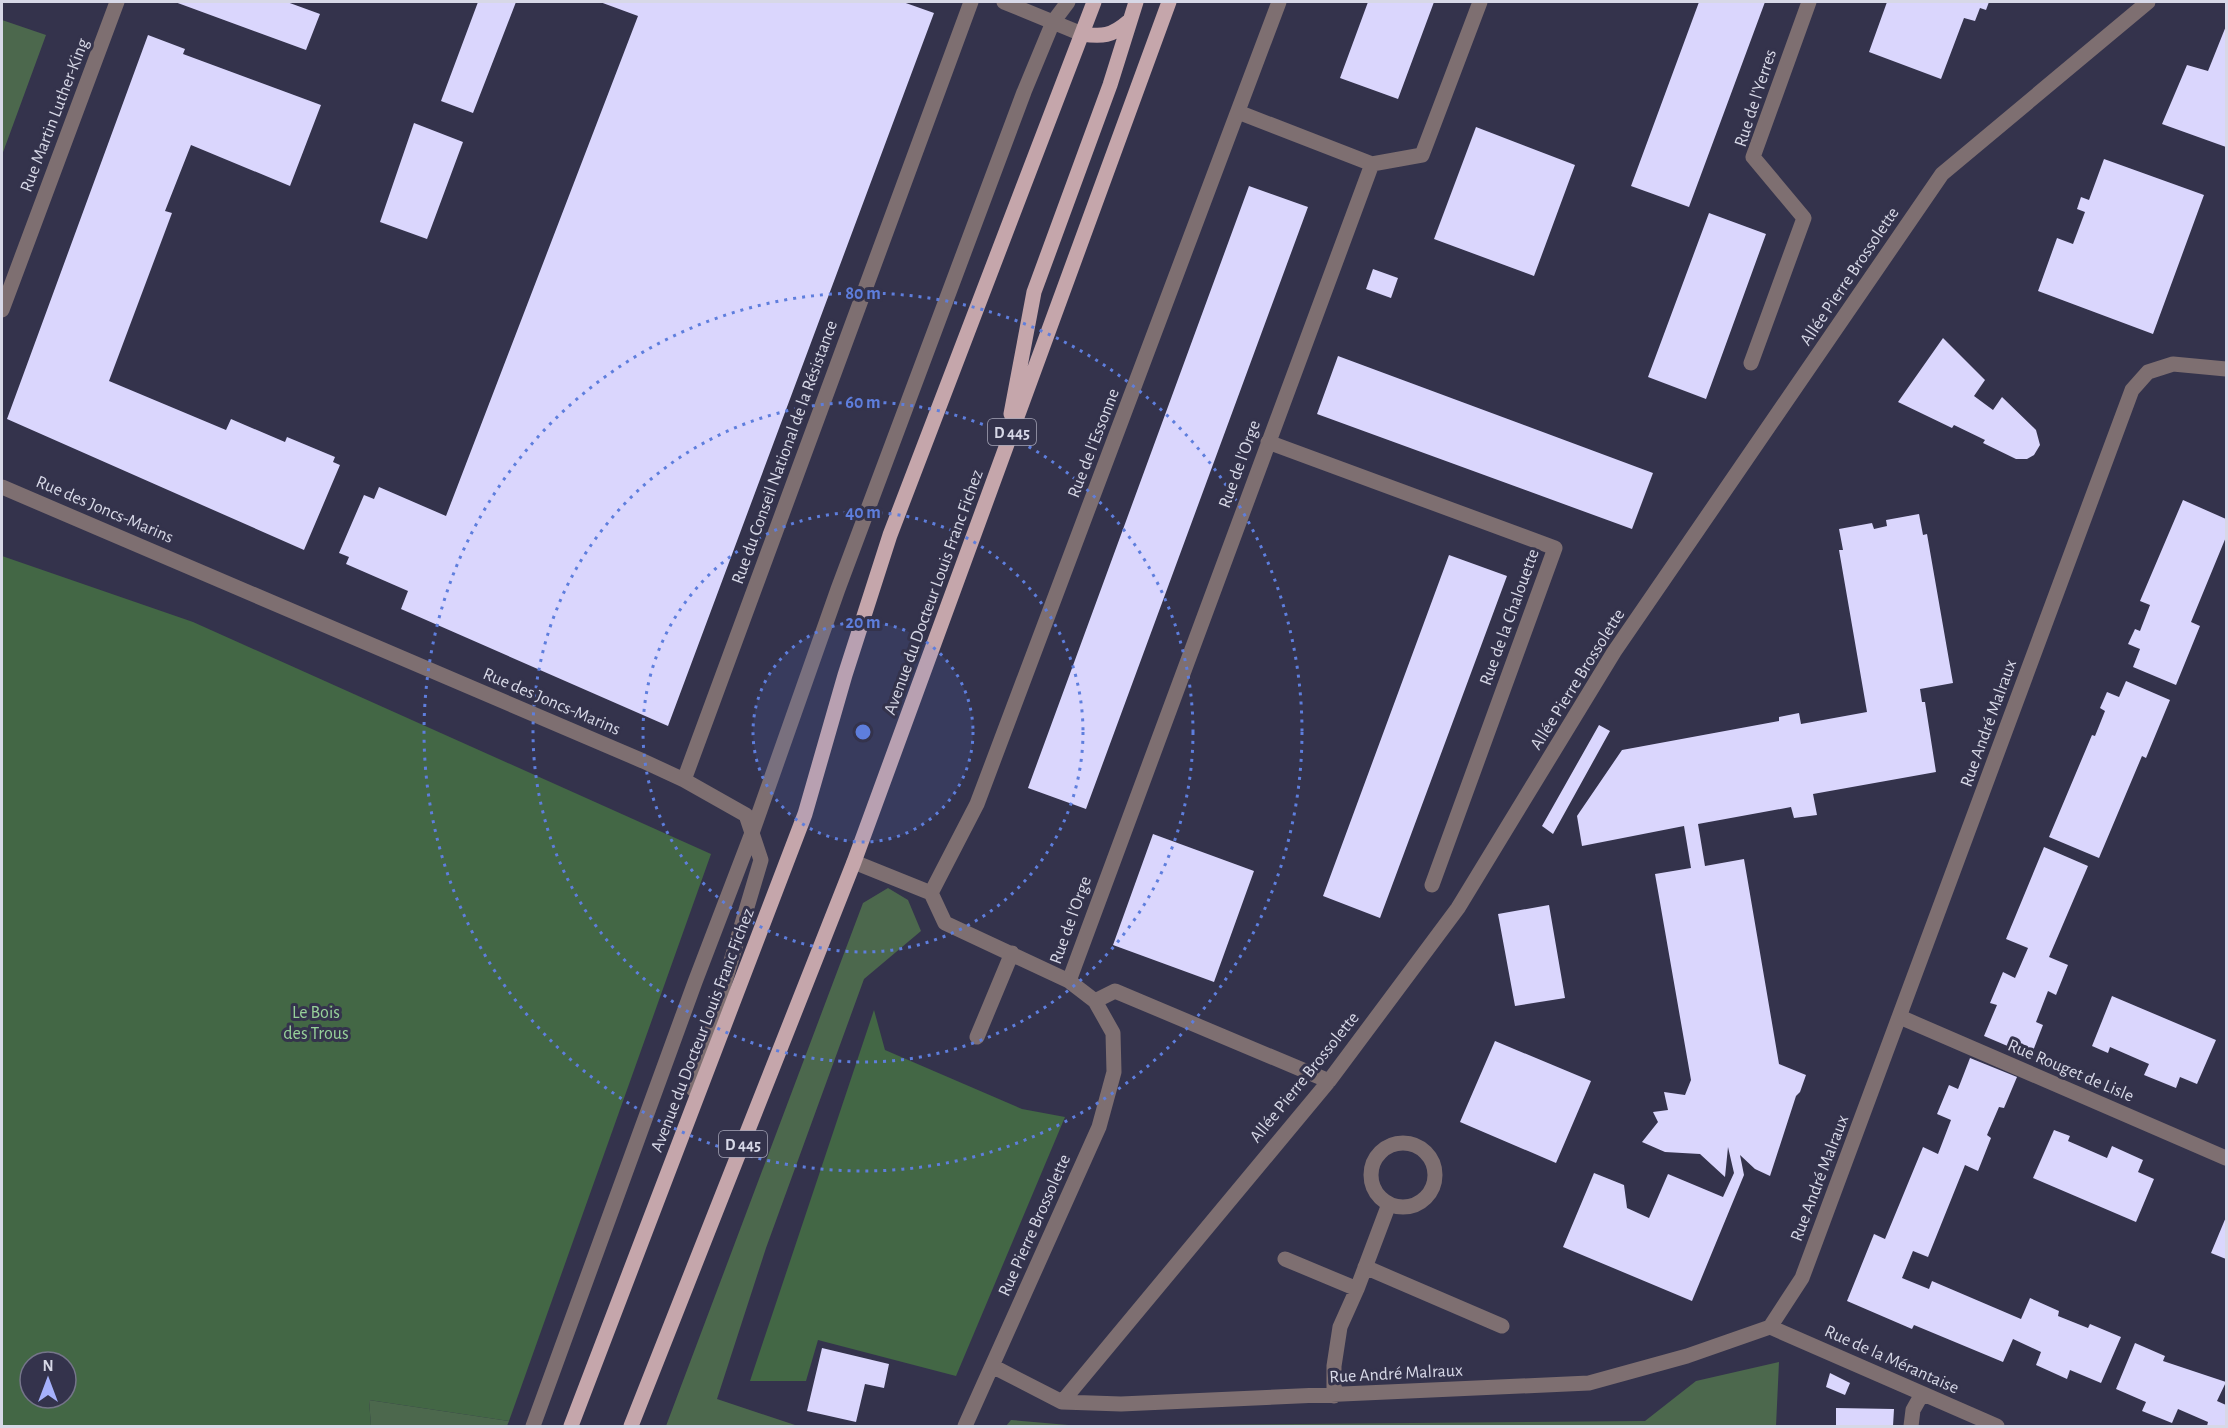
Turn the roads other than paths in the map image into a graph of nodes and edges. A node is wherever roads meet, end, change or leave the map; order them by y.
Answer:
1 (117, 2) edge
2 (971, 2) edge
3 (1004, 2) edge
4 (1068, 2) edge
5 (1094, 2) edge
6 (1136, 2) edge
7 (1169, 2) edge
8 (1279, 2) edge
9 (1480, 2) edge
10 (1809, 2) edge
11 (2148, 2) edge
12 (1053, 22) junction
13 (1128, 22) junction
14 (1082, 34) junction
15 (1238, 112) junction
16 (1372, 164) junction
17 (2, 310) edge
18 (1751, 363) dead end
19 (2226, 369) edge
20 (1268, 442) junction
21 (1004, 454) junction
22 (2, 487) edge
23 (684, 780) junction
24 (752, 833) junction
25 (854, 862) junction
26 (1432, 885) dead end
27 (931, 893) junction
28 (1012, 953) junction
29 (1069, 981) junction
30 (1095, 1001) junction
31 (1900, 1017) junction
32 (977, 1038) dead end
33 (1329, 1081) junction
34 (2226, 1158) edge
35 (671, 1165) junction
36 (1389, 1204) junction
37 (1285, 1259) dead end
38 (1365, 1266) junction
39 (1357, 1289) junction
40 (1503, 1326) dead end
41 (1770, 1327) junction
42 (994, 1367) junction
43 (1922, 1394) junction
44 (1334, 1396) junction
45 (1062, 1402) junction
46 (533, 1426) edge
47 (571, 1426) edge
48 (631, 1426) edge
49 (965, 1426) edge
50 (1911, 1426) edge
51 (1997, 1426) edge

1 - 17 street, Rue Martin Luther-King
2 - 23 street, Rue du Conseil National de la Résistance
3 - 12 street
4 - 12 street
5 - 14 main road, Avenue du Docteur Louis Franc Fichez
6 - 13 main road
7 - 21 main road, Avenue du Docteur Louis Franc Fichez / D 445
8 - 15 street, Rue de l'Essonne
9 - 16 street
10 - 18 street, Rue de l'Yerres
11 - 33 street, Allée Pierre Brossolette
12 - 14 street
12 - 24 street
13 - 14 main road
13 - 21 main road
14 - 35 main road, Avenue du Docteur Louis Franc Fichez
15 - 16 street
15 - 27 street, Rue de l'Essonne
16 - 20 street, Rue de l'Orge
19 - 31 street, Rue André Malraux
20 - 26 street, Rue de la Chalouette
20 - 29 street, Rue de l'Orge
21 - 25 main road, Avenue du Docteur Louis Franc Fichez / D 445
22 - 23 street, Rue des Joncs-Marins
23 - 24 street, Rue des Joncs-Marins
24 - 35 street, Rue des Joncs-Marins
24 - 46 street
25 - 27 street
25 - 48 main road, Avenue du Docteur Louis Franc Fichez / D 445
27 - 28 street
28 - 29 street
28 - 32 street
29 - 30 street
30 - 33 street
30 - 42 street, Rue Pierre Brossolette
31 - 34 street, Rue Rouget de Lisle
31 - 41 street, Rue André Malraux
33 - 45 street, Allée Pierre Brossolette
35 - 47 main road, Avenue du Docteur Louis Franc Fichez
36 - 36 street
36 - 38 street
37 - 39 street
38 - 39 street
38 - 40 street
39 - 44 street
41 - 43 street, Rue de la Mérantaise
41 - 44 street, Rue André Malraux
42 - 45 street, Rue André Malraux
42 - 49 street, Rue Pierre Brossolette
43 - 50 street
43 - 51 street, Rue de la Mérantaise
44 - 45 street, Rue André Malraux

